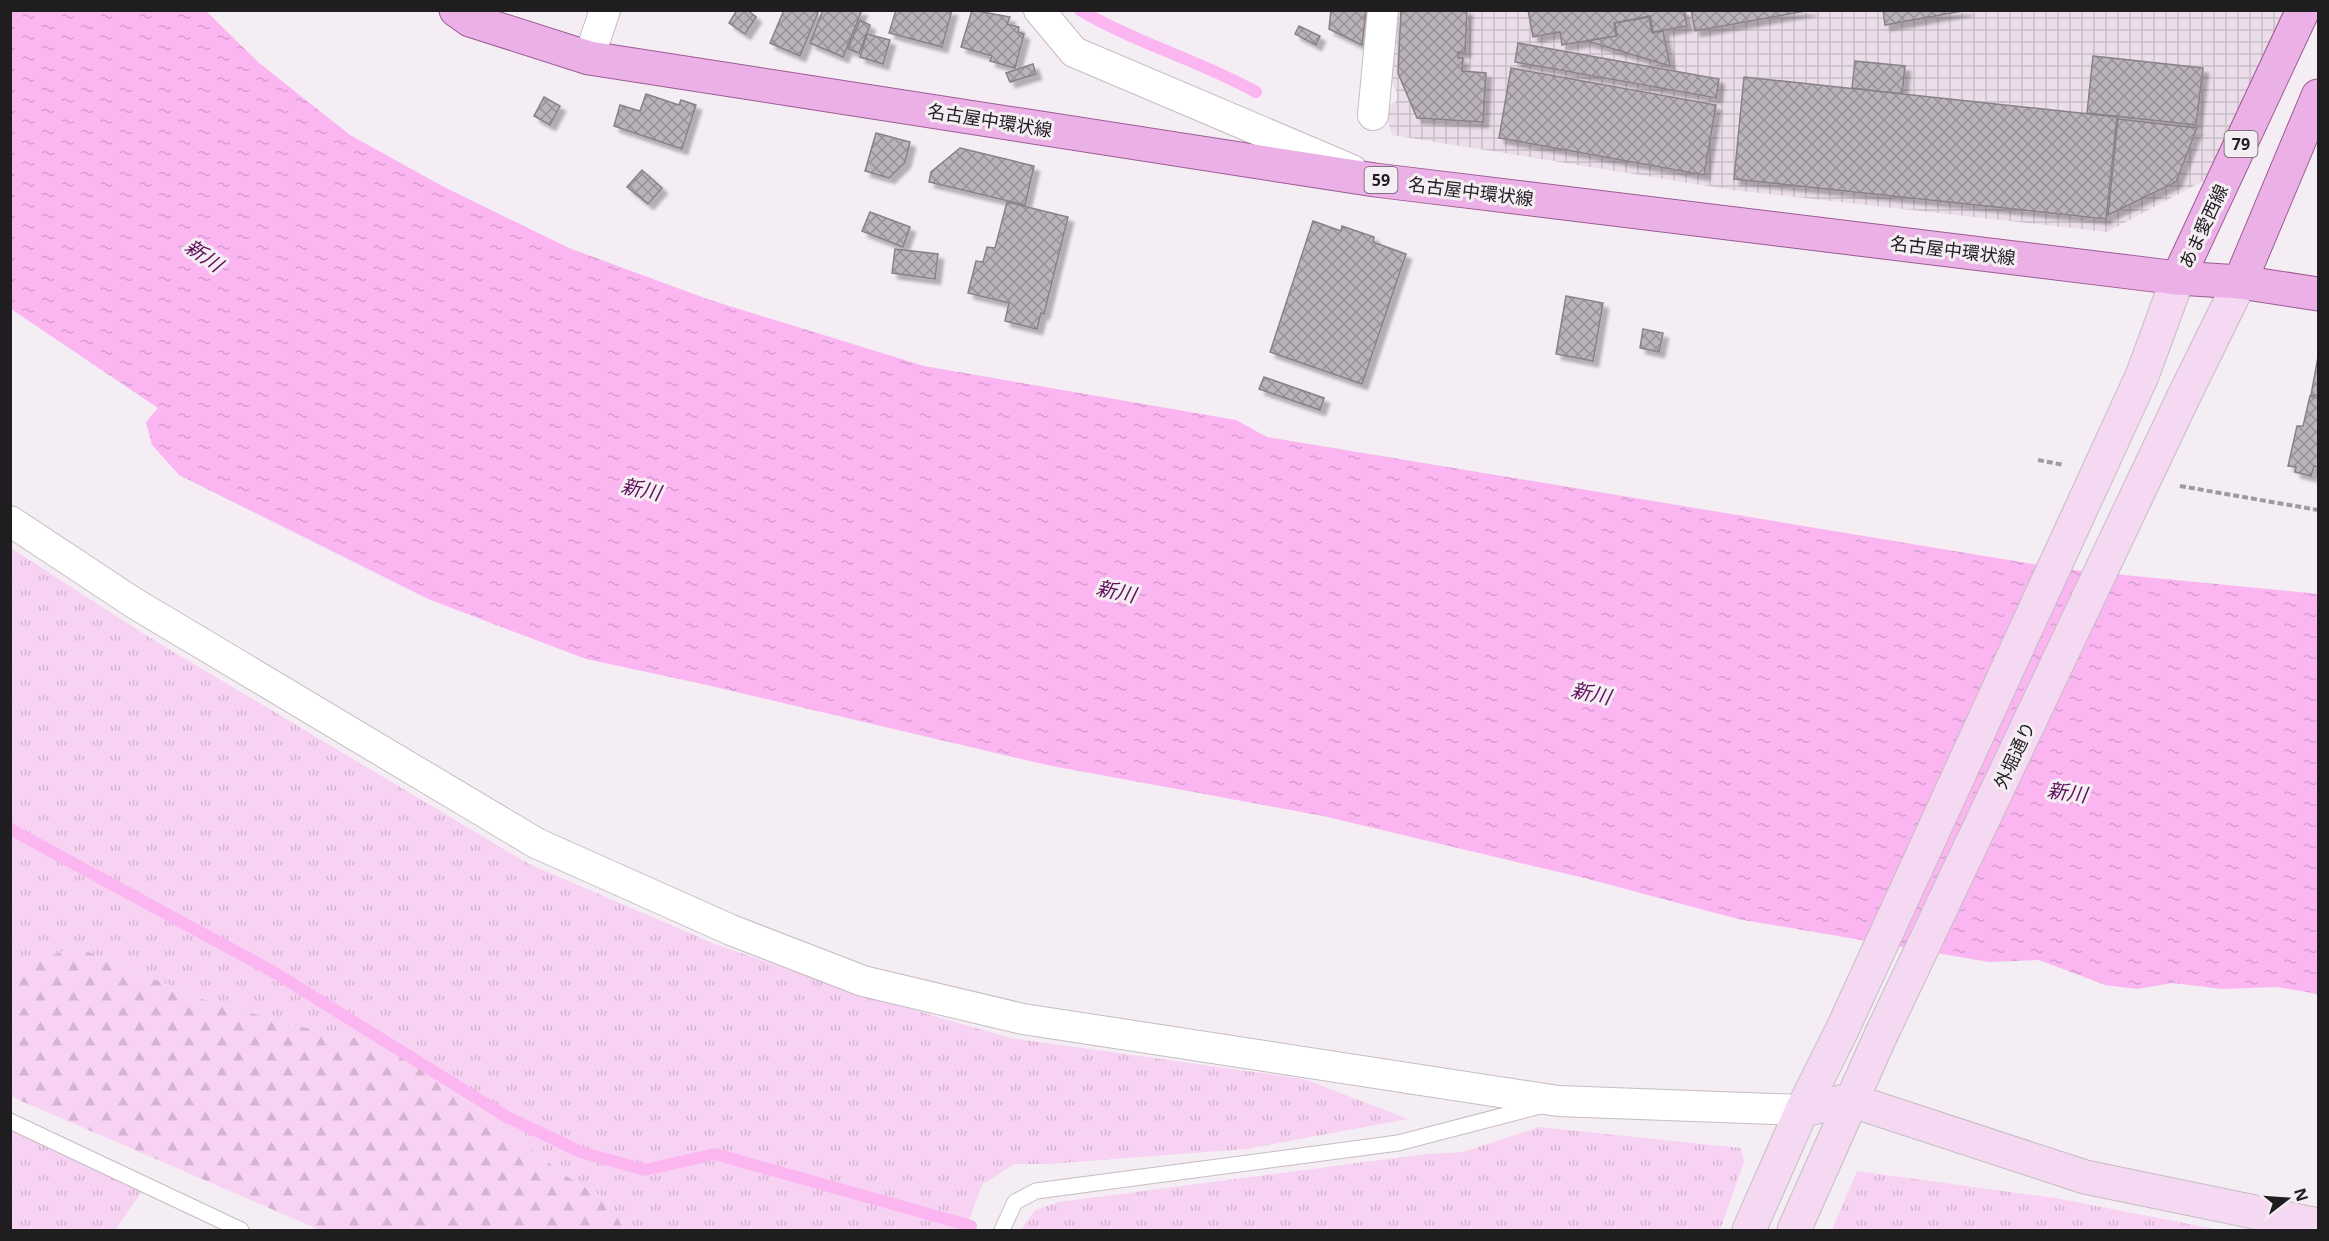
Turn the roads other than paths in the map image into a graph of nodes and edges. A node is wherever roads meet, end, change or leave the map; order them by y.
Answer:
1 (456, 10) edge
2 (604, 10) edge
3 (1039, 10) edge
4 (1383, 10) edge
5 (2303, 10) edge
6 (589, 58) junction
7 (2319, 96) edge
8 (1373, 115) dead end
9 (1375, 180) junction
10 (2178, 278) junction
11 (2240, 282) junction
12 (2319, 294) edge
13 (10, 522) edge
14 (1850, 1100) junction
15 (1558, 1101) junction
16 (1802, 1110) junction
17 (10, 1121) edge
18 (2318, 1225) edge
19 (241, 1230) edge
20 (1002, 1230) edge
21 (1749, 1230) edge
22 (1794, 1230) edge

1 - 6 main road, 名古屋中環状線 / 59
2 - 6 street
3 - 9 street
4 - 8 street
5 - 10 main road, あま愛西線 / 79
6 - 9 main road, 名古屋中環状線 / 59
7 - 11 main road
9 - 10 main road, 名古屋中環状線 / 59
10 - 11 main road, 名古屋中環状線 / 59
10 - 16 main road, bridge
11 - 12 main road, 名古屋中環状線 / 59
11 - 14 main road, 外堀通り, bridge
13 - 15 street
14 - 16 main road
14 - 18 main road
14 - 22 main road, 外堀通り
15 - 16 street
15 - 20 lane
16 - 21 main road
17 - 19 lane

